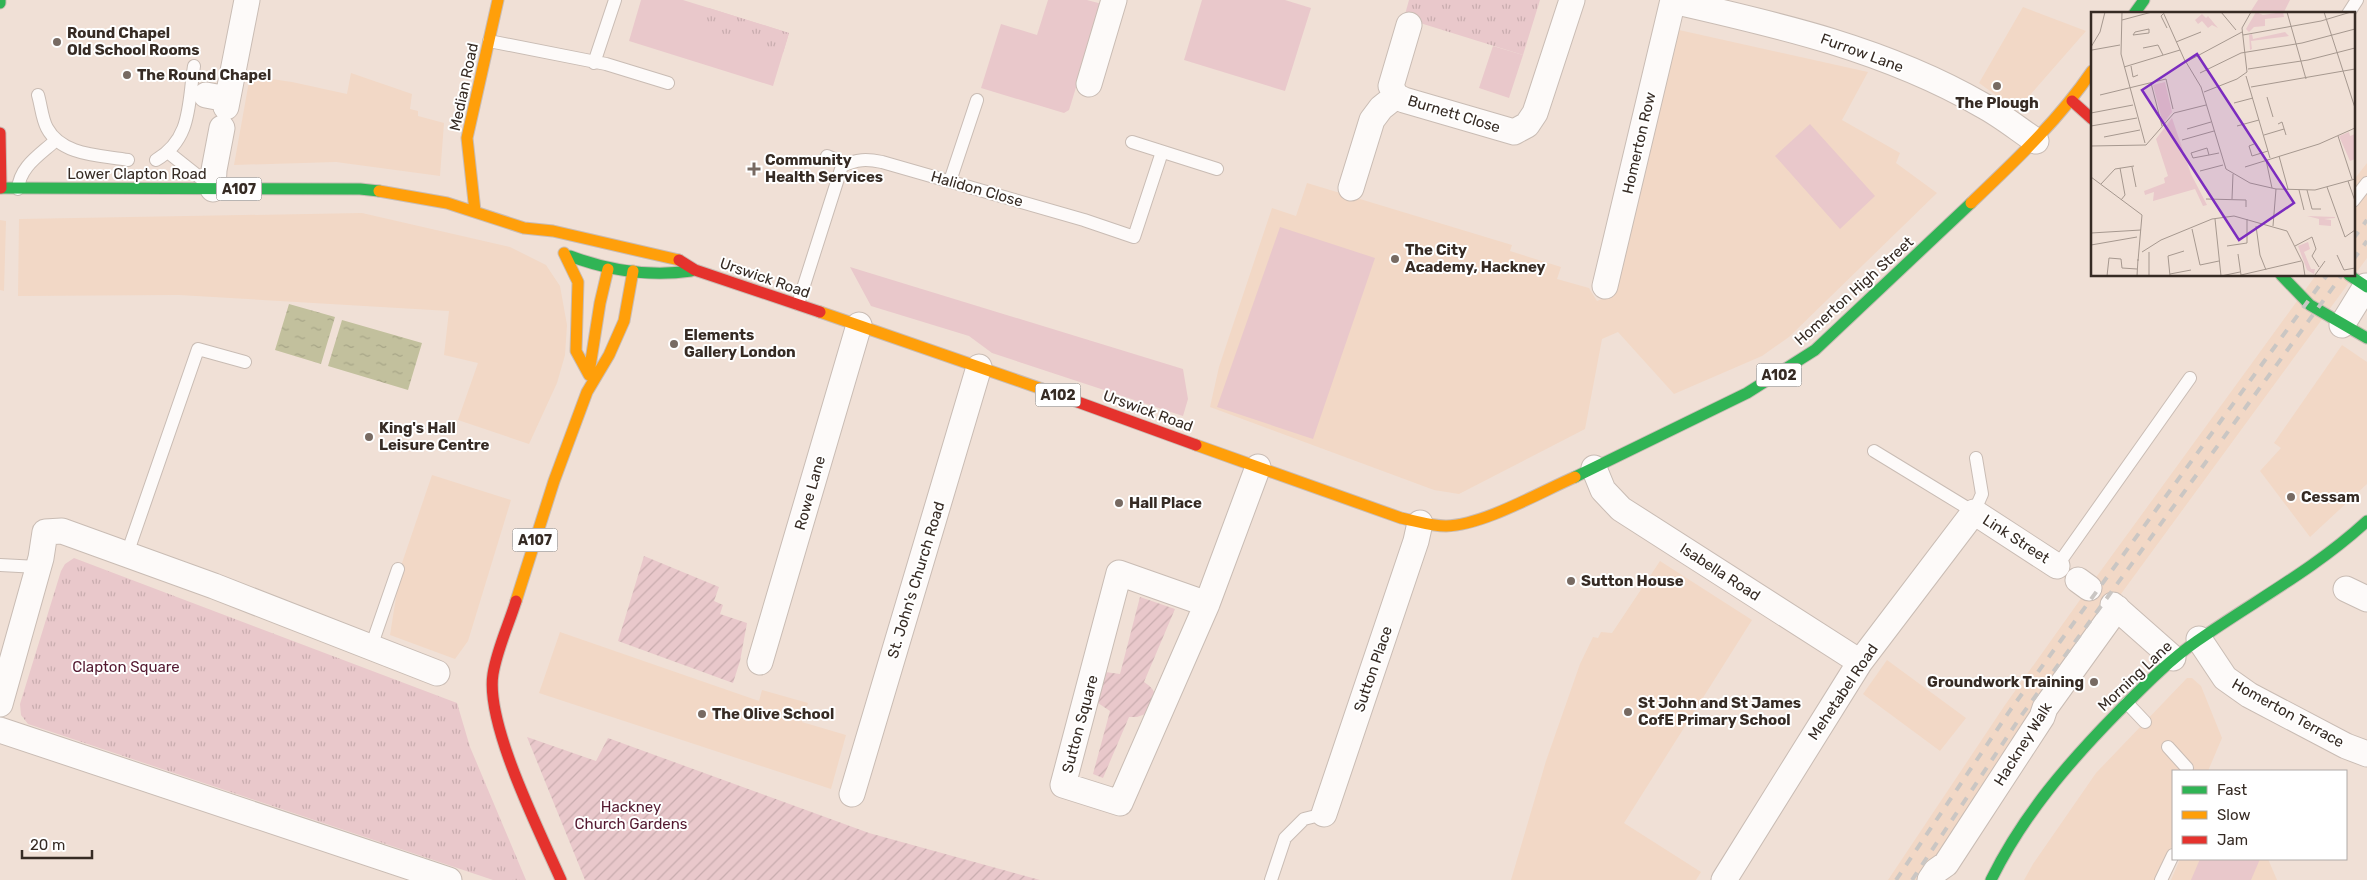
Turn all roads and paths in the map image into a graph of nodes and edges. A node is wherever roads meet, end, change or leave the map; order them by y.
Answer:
1 (247, 0) edge
2 (498, 0) edge
3 (615, 0) edge
4 (1114, 0) edge
5 (1572, 0) edge
6 (2144, 0) edge
7 (2357, 0) edge
8 (1673, 1) edge
9 (2135, 12) edge
10 (2349, 12) edge
11 (1409, 25) dead end
12 (489, 41) junction
13 (594, 63) junction
14 (194, 66) dead end
15 (2090, 77) edge
16 (668, 83) dead end
17 (1089, 84) dead end
18 (38, 95) dead end
19 (1396, 96) junction
20 (977, 100) dead end
21 (2072, 101) junction
22 (2091, 118) edge
23 (0, 133) edge
24 (56, 140) junction
25 (2036, 141) junction
26 (1132, 142) dead end
27 (169, 152) junction
28 (1162, 152) junction
29 (827, 156) dead end
30 (128, 160) dead end
31 (156, 160) dead end
32 (842, 166) junction
33 (1218, 169) dead end
34 (950, 181) junction
35 (2367, 183) edge
36 (1, 188) edge
37 (1351, 188) dead end
38 (18, 189) junction
39 (212, 189) junction
40 (2354, 200) edge
41 (475, 211) junction
42 (539, 232) junction
43 (614, 246) junction
44 (635, 249) junction
45 (567, 255) junction
46 (608, 269) junction
47 (695, 270) junction
48 (633, 271) junction
49 (2282, 276) edge
50 (2298, 276) edge
51 (2351, 276) edge
52 (2291, 285) junction
53 (1605, 286) dead end
54 (2367, 286) edge
55 (798, 304) junction
56 (859, 325) junction
57 (2342, 325) junction
58 (2367, 338) edge
59 (245, 362) dead end
60 (979, 367) junction
61 (589, 375) junction
62 (2190, 378) dead end
63 (587, 392) junction
64 (1874, 451) dead end
65 (1976, 458) dead end
66 (1258, 467) junction
67 (1594, 468) junction
68 (1974, 512) junction
69 (2367, 521) edge
70 (1420, 523) junction
71 (127, 554) junction
72 (0, 565) edge
73 (2057, 566) joint
74 (38, 567) junction
75 (398, 569) dead end
76 (1207, 604) junction
77 (2199, 639) junction
78 (371, 647) junction
79 (2173, 658) junction
80 (760, 662) dead end
81 (1860, 662) junction
82 (438, 673) dead end
83 (2127, 703) junction
84 (0, 704) edge
85 (2145, 722) dead end
86 (0, 730) edge
87 (2168, 747) dead end
88 (2367, 754) edge
89 (2187, 768) dead end
90 (852, 794) dead end
91 (1324, 814) joint
92 (2172, 857) edge
93 (450, 880) edge
94 (561, 880) edge
95 (1271, 880) edge
96 (1724, 880) edge
97 (1930, 880) edge
98 (1991, 880) edge
99 (2162, 880) edge

1 - 39 street
2 - 12 main road, Median Road
3 - 13 lane
4 - 17 street
5 - 19 street, Burnett Close
6 - 9 main road
7 - 10 lane
8 - 25 street, Furrow Lane
8 - 53 street, Homerton Row
11 - 19 street, Burnett Close
12 - 13 lane
12 - 41 main road, Median Road
13 - 16 lane
14 - 27 lane
15 - 21 main road, Homerton High Street / A102
18 - 24 lane
19 - 37 street, Burnett Close
20 - 34 lane
21 - 22 main road
21 - 25 main road, Homerton High Street / A102
23 - 36 main road
24 - 30 lane
24 - 38 lane
25 - 67 main road, Homerton High Street / A102
26 - 28 lane
27 - 31 lane
27 - 39 lane
28 - 33 lane
28 - 34 lane, Halidon Close
29 - 32 lane
32 - 34 lane, Halidon Close
32 - 55 lane
35 - 40 lane
36 - 38 main road, Lower Clapton Road / A107
38 - 39 main road, Lower Clapton Road / A107
39 - 41 main road, Lower Clapton Road / A107
41 - 42 main road, Lower Clapton Road / A107
42 - 43 main road, Lower Clapton Road / A107
42 - 45 main road
43 - 44 main road, Lower Clapton Road / A107
43 - 46 main road, A107
44 - 47 main road, Urswick Road / A102
44 - 48 main road, A107
45 - 46 main road
45 - 61 main road
46 - 48 main road
46 - 61 main road, A107
47 - 48 main road, Urswick Road / A102
47 - 55 main road, Urswick Road / A102
48 - 63 main road, A107
49 - 52 main road
50 - 52 main road
51 - 54 main road
52 - 57 main road
54 - 57 street
55 - 56 main road, Urswick Road / A102
56 - 60 main road, Urswick Road / A102
56 - 80 street, Rowe Lane
57 - 58 main road
59 - 71 lane
60 - 66 main road, Urswick Road / A102
60 - 90 street, St. John's Church Road
61 - 63 main road, A107
62 - 73 lane
63 - 94 main road, A107
64 - 68 lane
65 - 68 lane
66 - 70 main road, Urswick Road / A102
66 - 76 street, Sutton Square
67 - 70 main road, Homerton High Street / A102
67 - 81 street, Isabella Road
68 - 73 street, Link Street
68 - 81 street, Mehetabel Road
69 - 77 main road, Morning Lane
70 - 91 street, Sutton Place
71 - 74 street
71 - 78 street
72 - 74 lane
74 - 84 street
75 - 78 lane
76 - 76 street, Sutton Square
77 - 79 main road, Morning Lane
77 - 88 street, Homerton Terrace
78 - 82 street
79 - 83 main road, Morning Lane
79 - 97 street, Hackney Walk
81 - 96 street, Mehetabel Road
83 - 85 lane
83 - 98 main road, Morning Lane
86 - 93 street
87 - 89 lane
91 - 95 lane
92 - 99 lane

